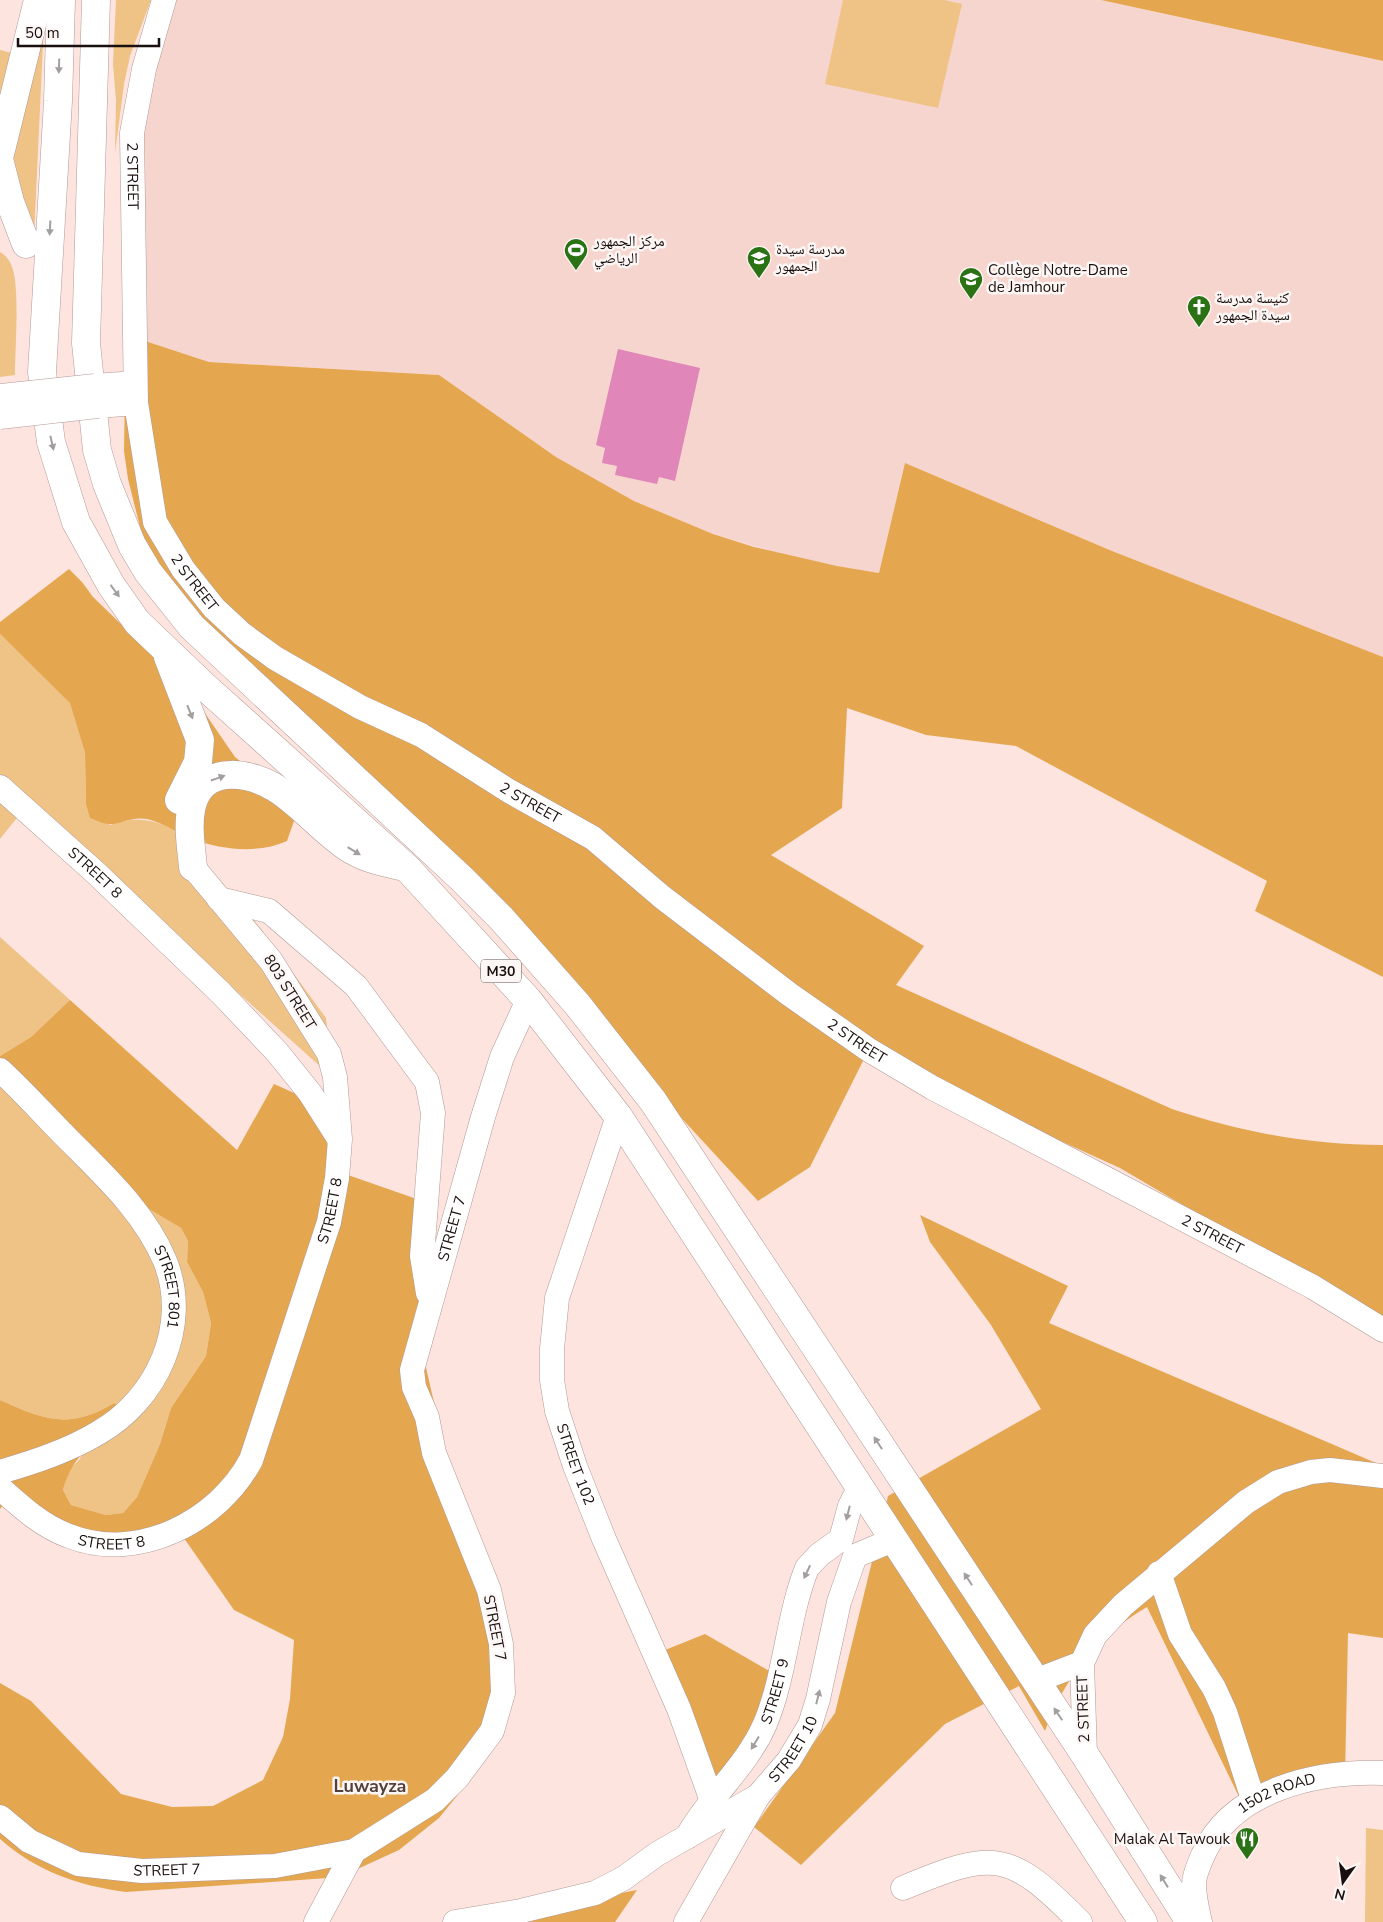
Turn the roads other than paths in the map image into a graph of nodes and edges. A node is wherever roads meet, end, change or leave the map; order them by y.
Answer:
1 (38, 0) edge
2 (61, 0) edge
3 (96, 0) edge
4 (102, 0) edge
5 (164, 0) edge
6 (96, 46) junction
7 (0, 154) edge
8 (0, 163) edge
9 (0, 238) edge
10 (26, 244) junction
11 (48, 277) junction
12 (136, 393) junction
13 (0, 396) edge
14 (96, 396) junction
15 (0, 417) edge
16 (165, 651) junction
17 (0, 787) edge
18 (193, 867) junction
19 (408, 868) junction
20 (219, 900) junction
21 (528, 1000) junction
22 (0, 1070) edge
23 (618, 1116) junction
24 (340, 1139) junction
25 (430, 1304) junction
26 (1383, 1330) edge
27 (0, 1472) edge
28 (1383, 1476) edge
29 (0, 1488) edge
30 (859, 1488) junction
31 (893, 1540) junction
32 (848, 1548) junction
33 (1159, 1574) junction
34 (1082, 1663) junction
35 (1035, 1680) junction
36 (1085, 1755) junction
37 (1383, 1773) edge
38 (758, 1796) junction
39 (1253, 1799) junction
40 (712, 1801) junction
41 (0, 1817) edge
42 (687, 1836) junction
43 (354, 1851) junction
44 (903, 1888) dead end
45 (316, 1922) edge
46 (455, 1922) edge
47 (686, 1922) edge
48 (1080, 1922) edge
49 (1143, 1922) edge
50 (1190, 1922) edge
51 (1200, 1922) edge

1 - 7 highway
2 -> 11 highway, M30
3 - 6 highway, M30
4 - 6 highway
5 - 12 street, 2 STREET
35 -> 6 highway, M30
8 - 10 highway
9 - 10 highway
10 - 11 highway
11 -> 16 highway, M30
12 - 14 street
12 - 26 street, 2 STREET
13 - 14 street, bridge
14 - 15 street, bridge
16 -> 18 highway
16 - 19 highway, M30
17 - 24 street, STREET 8
18 -> 19 highway
18 - 20 street, 803 STREET
19 - 21 highway, M30
20 - 24 street, 803 STREET
20 - 25 street
21 - 23 highway, M30
21 - 25 street, STREET 7
22 - 27 street, STREET 801
23 - 30 highway, M30
23 - 40 street, STREET 102
24 - 29 street, STREET 8
25 - 43 street, STREET 7
28 - 33 street, 2 STREET
30 - 31 highway, M30
30 -> 32 street, STREET 10
31 - 32 street, STREET 9
31 - 49 highway, M30
38 -> 32 street, STREET 10
32 -> 40 street, STREET 9
33 - 34 street, 2 STREET
33 - 39 street
34 - 35 street, 2 STREET
34 - 36 street, 2 STREET
36 -> 35 highway, M30
50 -> 36 highway, M30
37 - 39 street, 1502 ROAD
38 - 42 street
38 - 47 street, STREET 10
39 - 51 street, 1502 ROAD
40 - 42 street, STREET 9
41 - 43 street, STREET 7
42 - 46 street
43 - 45 street
44 - 48 street

